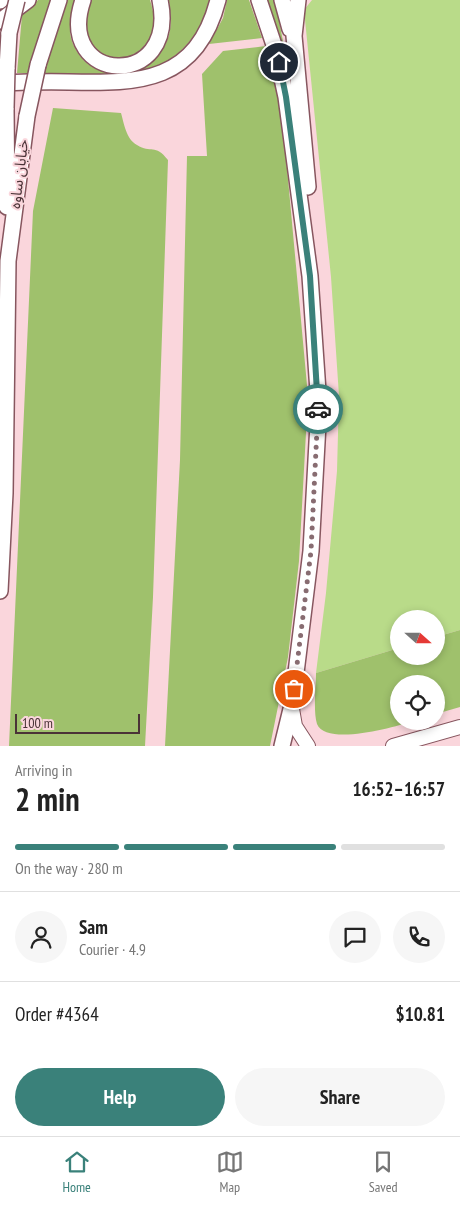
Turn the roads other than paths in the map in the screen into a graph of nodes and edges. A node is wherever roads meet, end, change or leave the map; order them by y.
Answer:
1 (17, 0) edge
2 (28, 0) edge
3 (59, 0) edge
4 (83, 0) edge
5 (160, 0) edge
6 (218, 0) edge
7 (259, 0) edge
8 (282, 0) edge
9 (298, 0) edge
10 (0, 20) edge
11 (296, 55) junction
12 (4, 76) edge
13 (8, 261) junction
14 (310, 276) junction
15 (0, 591) edge
16 (292, 705) junction
17 (460, 727) edge
18 (282, 746) edge
19 (308, 746) edge
20 (394, 746) edge

1 - 12 main road, bridge
2 - 10 main road
3 - 13 main road, خیابان ساوه, bridge
4 - 5 main road
6 - 12 main road
7 - 14 main road
8 - 11 main road
9 - 11 main road
11 - 14 main road
12 - 13 main road, bridge
13 - 15 main road, خیابان ساوه
14 - 16 main road
16 - 18 main road
16 - 19 main road
17 - 20 main road

